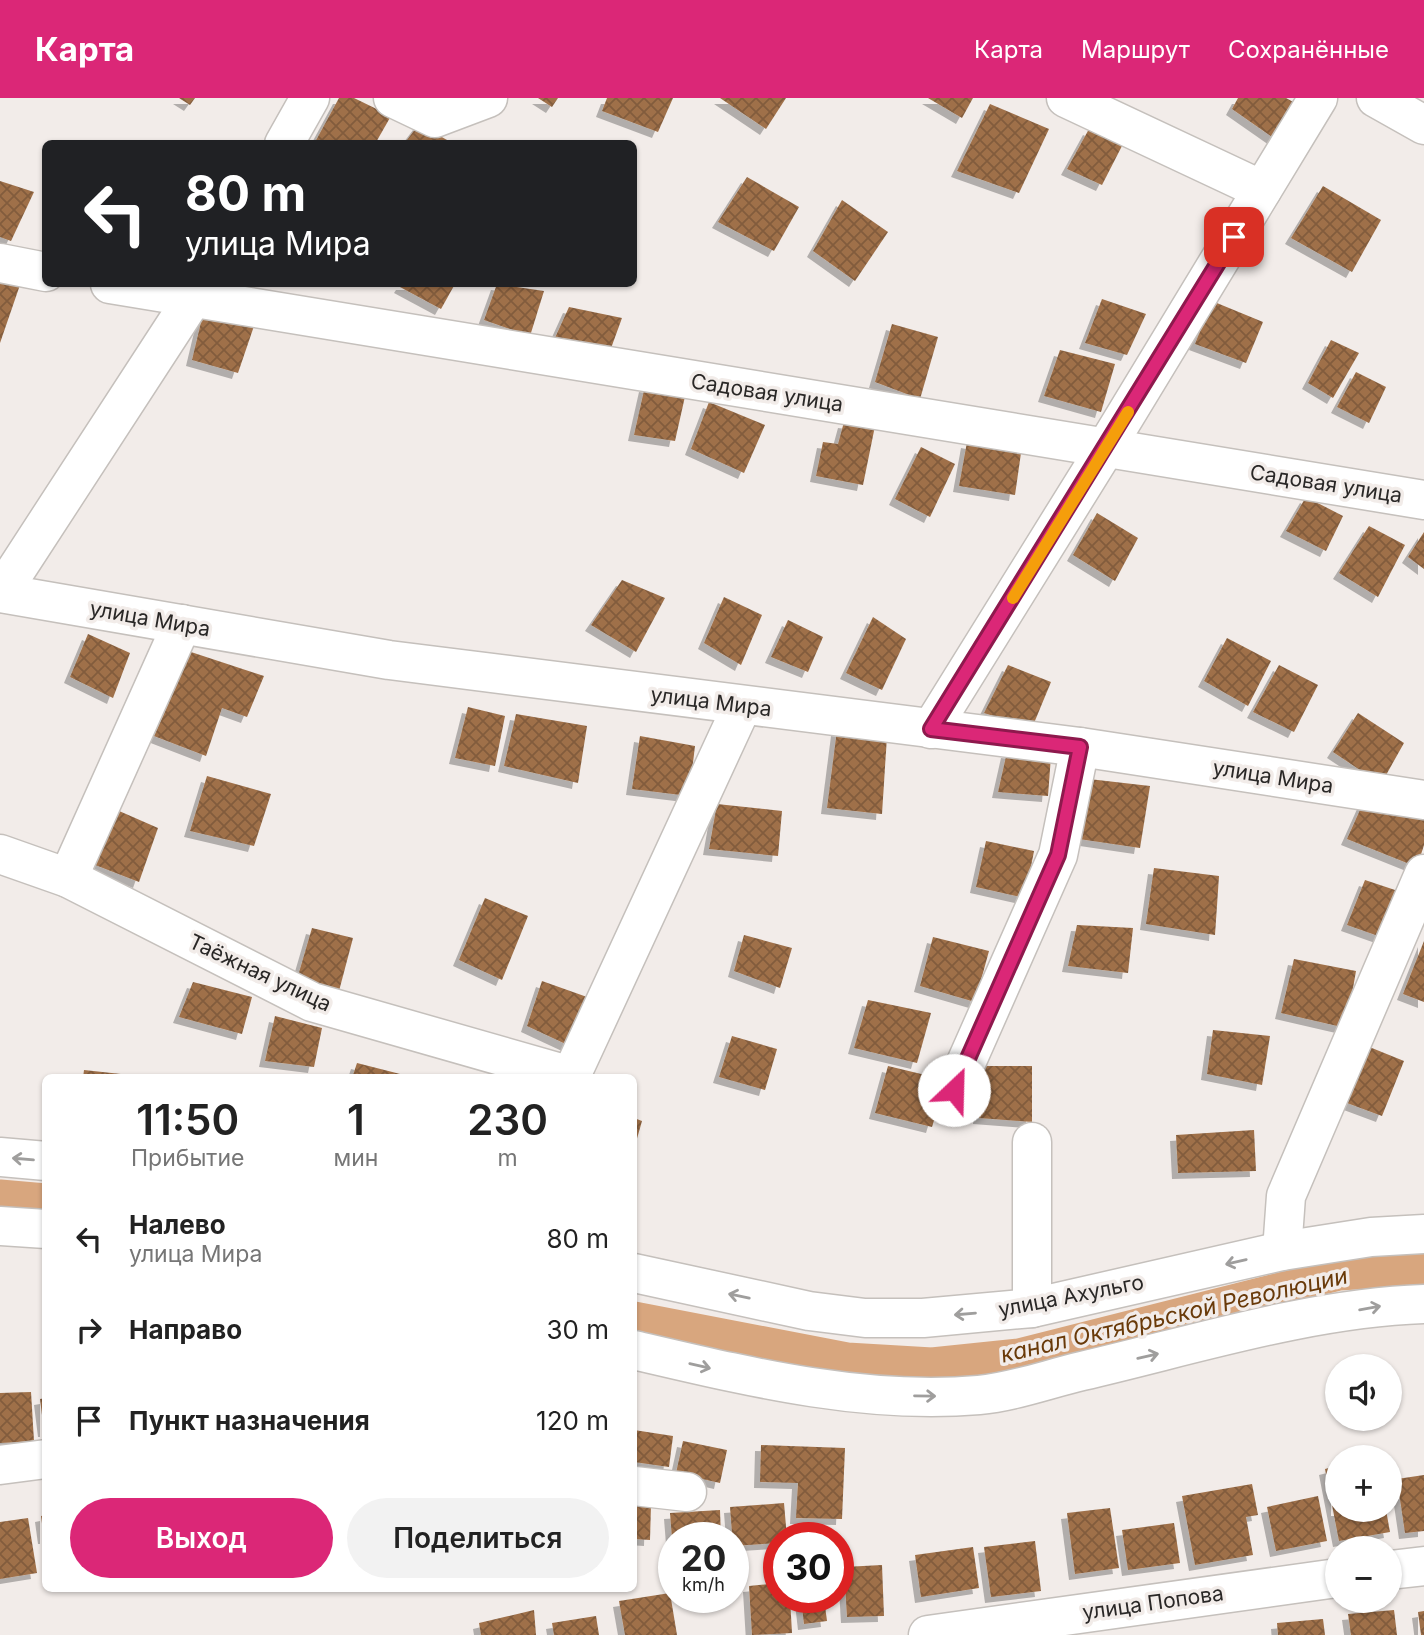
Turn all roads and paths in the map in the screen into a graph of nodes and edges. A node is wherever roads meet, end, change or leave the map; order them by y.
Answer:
1 (310, 98) edge
2 (393, 98) edge
3 (488, 98) edge
4 (1066, 98) edge
5 (1318, 98) edge
6 (1376, 98) edge
7 (1424, 125) edge
8 (286, 140) edge
9 (1262, 190) junction
10 (0, 263) edge
11 (42, 271) edge
12 (148, 287) edge
13 (198, 291) edge
14 (1105, 449) junction
15 (1424, 500) edge
16 (1, 593) edge
17 (182, 624) junction
18 (742, 706) junction
19 (931, 729) junction
20 (1080, 747) junction
21 (1424, 800) edge
22 (0, 854) edge
23 (1424, 874) edge
24 (68, 878) junction
25 (561, 1074) edge
26 (572, 1074) edge
27 (954, 1090) dead end
28 (1032, 1142) dead end
29 (0, 1157) edge
30 (42, 1161) edge
31 (0, 1226) edge
32 (42, 1229) edge
33 (1424, 1234) edge
34 (1282, 1251) junction
35 (637, 1274) edge
36 (1424, 1304) edge
37 (1032, 1308) junction
38 (637, 1351) edge
39 (42, 1460) edge
40 (0, 1465) edge
41 (637, 1486) edge
42 (687, 1492) dead end
43 (1424, 1566) edge
44 (1402, 1569) edge
45 (1325, 1580) edge
46 (928, 1635) edge

1 - 8 street
2 - 3 street
4 - 9 street
5 - 9 street
6 - 7 street
9 - 14 street
10 - 11 street
12 - 13 street, Садовая улица
13 - 14 street, Садовая улица
13 - 16 street
14 - 15 street, Садовая улица
14 - 19 street
16 - 17 street, улица Мира
17 - 18 street, улица Мира
17 - 24 street
18 - 19 street, улица Мира
18 - 26 street
19 - 20 street, улица Мира
20 - 21 street, улица Мира
20 - 27 street
22 - 24 street, Таёжная улица
23 - 34 street
24 - 25 street, Таёжная улица
28 - 37 street
30 -> 29 street
31 - 32 street
33 - 34 street, улица Ахульго
34 -> 37 street, улица Ахульго
37 -> 35 street, улица Ахульго
38 -> 36 street
39 - 40 street
41 - 42 street
43 - 44 street
45 - 46 street, улица Попова

